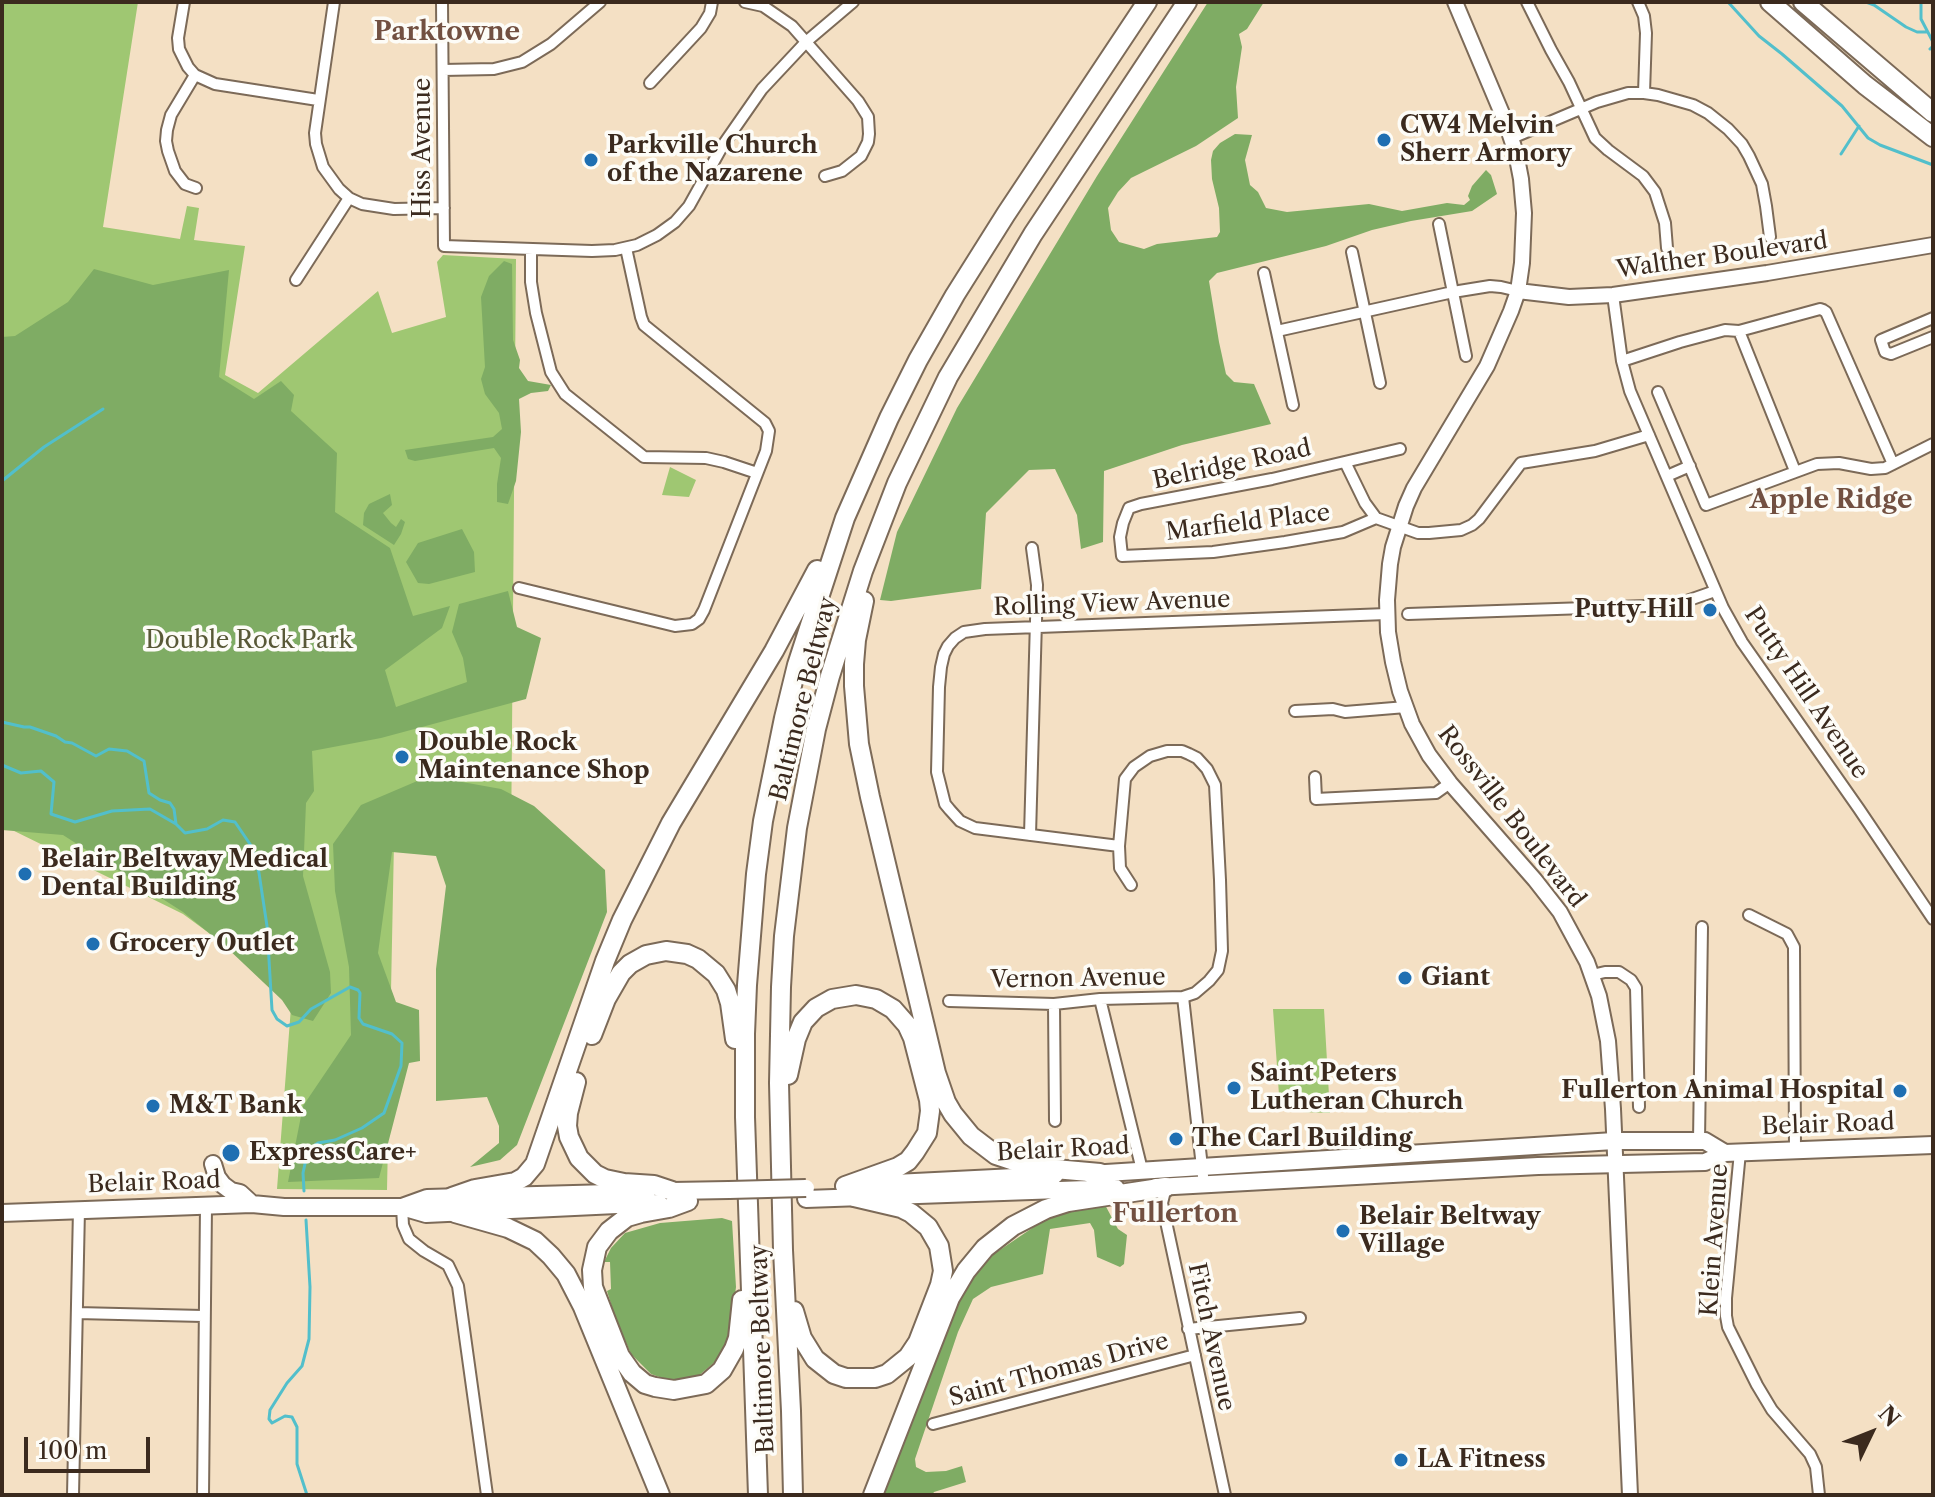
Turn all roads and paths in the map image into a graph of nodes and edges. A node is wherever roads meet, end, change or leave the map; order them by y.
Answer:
1 (184, 2) edge
2 (334, 2) edge
3 (442, 2) edge
4 (600, 2) edge
5 (712, 2) edge
6 (745, 2) edge
7 (853, 2) edge
8 (1147, 2) edge
9 (1187, 2) edge
10 (1455, 2) edge
11 (1527, 2) edge
12 (1638, 2) edge
13 (1770, 2) edge
14 (1803, 2) edge
15 (807, 41) junction
16 (443, 70) junction
17 (195, 75) junction
18 (650, 83) dead end
19 (1865, 85) junction
20 (1644, 93) junction
21 (318, 100) junction
22 (1581, 109) junction
23 (1933, 113) edge
24 (1933, 137) edge
25 (1512, 138) junction
26 (1933, 151) edge
27 (825, 176) dead end
28 (196, 188) dead end
29 (349, 198) junction
30 (444, 208) junction
31 (1439, 224) dead end
32 (1770, 237) dead end
33 (1933, 245) edge
34 (626, 248) junction
35 (1667, 248) dead end
36 (531, 250) junction
37 (1352, 252) dead end
38 (1264, 273) dead end
39 (296, 280) dead end
40 (1518, 291) junction
41 (1453, 292) junction
42 (1613, 295) junction
43 (1365, 311) junction
44 (1933, 318) edge
45 (1277, 331) junction
46 (1739, 331) junction
47 (1933, 337) edge
48 (1466, 356) dead end
49 (1622, 361) junction
50 (948, 377) junction
51 (1380, 383) dead end
52 (1658, 392) dead end
53 (1293, 405) dead end
54 (1649, 435) junction
55 (1933, 444) edge
56 (1400, 449) dead end
57 (1345, 462) junction
58 (1893, 464) junction
59 (1690, 466) junction
60 (1795, 471) junction
61 (757, 473) junction
62 (1667, 476) junction
63 (845, 518) junction
64 (1376, 518) junction
65 (1399, 526) junction
66 (1032, 548) dead end
67 (1122, 556) joint
68 (519, 588) dead end
69 (1715, 591) junction
70 (1387, 614) junction
71 (1408, 614) dead end
72 (1036, 628) junction
73 (1406, 707) junction
74 (1295, 711) dead end
75 (1315, 777) dead end
76 (1450, 783) junction
77 (1030, 835) junction
78 (1119, 846) junction
79 (1131, 885) dead end
80 (1749, 915) dead end
81 (1933, 919) edge
82 (1702, 927) dead end
83 (1592, 975) junction
84 (1183, 997) junction
85 (1100, 999) junction
86 (949, 1001) dead end
87 (1054, 1004) junction
88 (1639, 1107) dead end
89 (781, 1113) junction
90 (745, 1117) junction
91 (1055, 1121) dead end
92 (1614, 1141) junction
93 (1699, 1141) junction
94 (1933, 1145) edge
95 (1795, 1150) junction
96 (1732, 1152) junction
97 (213, 1164) dead end
98 (1614, 1165) junction
99 (1202, 1166) junction
100 (1142, 1170) junction
101 (1100, 1173) junction
102 (1204, 1185) junction
103 (1166, 1187) junction
104 (672, 1191) junction
105 (850, 1191) junction
106 (729, 1195) junction
107 (688, 1201) junction
108 (252, 1204) junction
109 (453, 1205) junction
110 (206, 1206) junction
111 (402, 1207) junction
112 (79, 1209) junction
113 (2, 1213) edge
114 (748, 1237) junction
115 (783, 1250) junction
116 (77, 1313) junction
117 (203, 1316) junction
118 (1300, 1318) dead end
119 (1188, 1329) junction
120 (1195, 1355) junction
121 (933, 1424) dead end
122 (73, 1495) edge
123 (203, 1495) edge
124 (487, 1495) edge
125 (660, 1495) edge
126 (758, 1495) edge
127 (793, 1495) edge
128 (873, 1495) edge
129 (1225, 1495) edge
130 (1630, 1495) edge
131 (1819, 1495) edge

1 - 17 street
2 - 21 street
3 - 16 street, Hiss Avenue
4 - 16 street
5 - 18 street
6 - 15 street
7 - 15 street
8 - 63 highway, Baltimore Beltway
9 - 50 highway, Baltimore Beltway
10 - 25 main road
11 - 22 street
12 - 20 street
13 - 19 highway
14 - 23 highway
15 - 27 street
15 - 34 street
16 - 30 street, Hiss Avenue
17 - 21 street
17 - 28 street
19 - 24 highway
19 - 26 highway
20 - 22 street
20 - 32 street
21 - 29 street
22 - 25 street
22 - 35 street
25 - 40 main road
29 - 30 street
29 - 39 street
30 - 36 street, Hiss Avenue
31 - 41 street
33 - 42 main road, Walther Boulevard
34 - 36 street
34 - 61 street
36 - 61 street
37 - 43 street
38 - 45 street
40 - 41 street
40 - 42 main road, Walther Boulevard
40 - 65 main road, Rossville Boulevard
41 - 43 street
41 - 48 street
42 - 49 street, Putty Hill Avenue
43 - 45 street
43 - 51 street
44 - 47 street
45 - 53 street
46 - 49 street
46 - 58 street
46 - 60 street
49 - 54 street, Putty Hill Avenue
50 - 89 highway, Baltimore Beltway
50 - 101 highway
52 - 59 street
54 - 62 street, Putty Hill Avenue
54 - 65 street
55 - 58 street
56 - 57 street, Belridge Road
57 - 64 street, Belridge Road
57 - 67 street, Belridge Road
58 - 60 street
59 - 60 street
59 - 62 street
61 - 68 street
62 - 69 street, Putty Hill Avenue
63 - 90 highway, Baltimore Beltway
63 - 109 highway
64 - 65 street
64 - 67 street, Marfield Place
65 - 70 main road, Rossville Boulevard
66 - 72 street
69 - 71 street
69 - 81 street, Putty Hill Avenue
70 - 72 street, Rolling View Avenue
70 - 73 main road, Rossville Boulevard
72 - 77 street
72 - 77 street, Rolling View Avenue
73 - 74 street
73 - 76 main road, Rossville Boulevard
75 - 76 street
76 - 83 main road, Rossville Boulevard
77 - 78 street, Rolling View Avenue
78 - 79 street, Vernon Avenue
78 - 84 street, Vernon Avenue
80 - 95 street
82 - 93 street
83 - 88 street
83 - 92 main road, Rossville Boulevard
84 - 85 street, Vernon Avenue
84 - 99 street
85 - 87 street, Vernon Avenue
85 - 100 street
86 - 87 street, Vernon Avenue
87 - 91 street
89 - 105 highway
89 - 115 highway, Baltimore Beltway
90 - 104 highway
90 - 114 highway, Baltimore Beltway
92 - 93 main road, Belair Road
92 - 98 main road, Rossville Boulevard
92 - 99 main road, Belair Road
93 - 96 main road, Belair Road
94 - 95 main road, Belair Road
95 - 96 main road, Belair Road
96 - 98 main road, Belair Road
96 - 131 street, Klein Avenue
97 - 108 main road
98 - 102 main road, Belair Road
98 - 130 main road, Rossville Boulevard
99 - 100 main road, Belair Road
99 - 102 street
100 - 101 main road, Belair Road
101 - 105 main road, Belair Road
102 - 103 main road, Belair Road
103 - 105 main road, Belair Road
103 - 119 street, Fitch Avenue
103 - 128 highway
104 - 106 main road, Belair Road
104 - 109 main road, Belair Road
105 - 106 main road, Belair Road, bridge
105 - 115 highway
106 - 107 main road, Belair Road
107 - 109 main road, Belair Road
107 - 114 highway
108 - 110 main road, Belair Road
108 - 111 main road, Belair Road
109 - 111 main road, Belair Road
109 - 125 highway
110 - 112 main road, Belair Road
110 - 117 street
111 - 124 street
112 - 113 main road, Belair Road
112 - 116 street
114 - 126 highway, Baltimore Beltway
115 - 127 highway, Baltimore Beltway
116 - 117 street
116 - 122 street
117 - 123 street
118 - 119 street
119 - 120 street, Fitch Avenue
120 - 121 street, Saint Thomas Drive
120 - 129 street, Fitch Avenue

